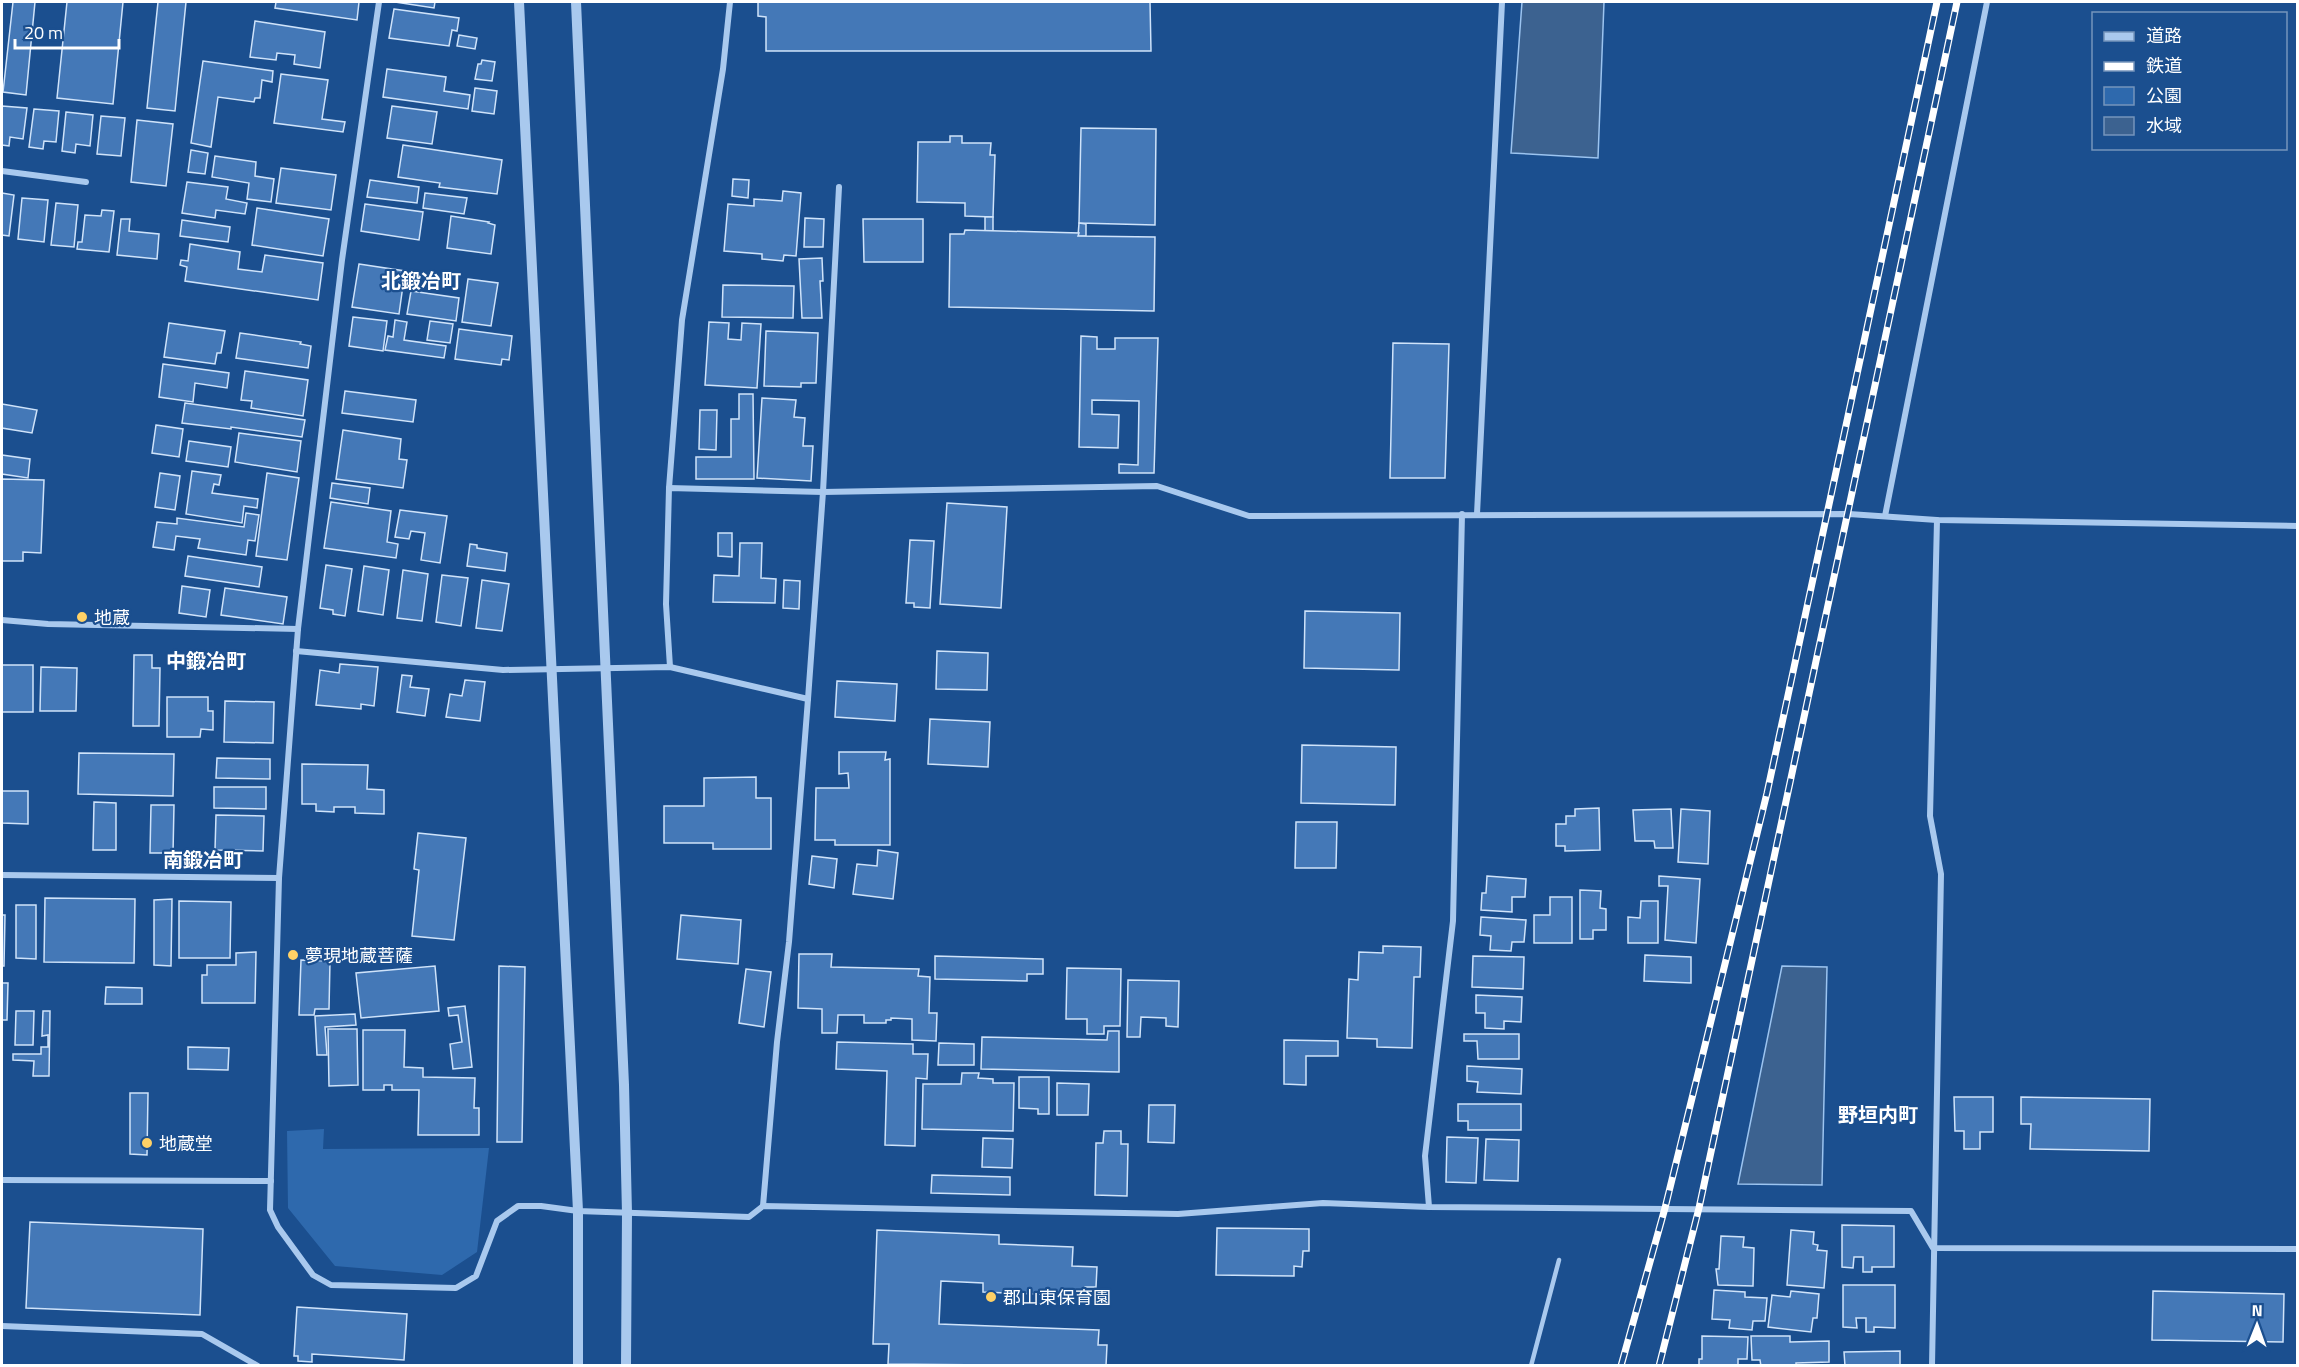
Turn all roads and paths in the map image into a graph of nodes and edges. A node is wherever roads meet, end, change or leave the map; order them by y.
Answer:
1 (379, 2) edge
2 (519, 2) edge
3 (576, 2) edge
4 (730, 2) edge
5 (1503, 2) edge
6 (1987, 2) edge
7 (2, 171) edge
8 (86, 182) dead end
9 (839, 187) dead end
10 (669, 488) junction
11 (823, 492) junction
12 (1462, 514) junction
13 (1477, 514) junction
14 (1885, 516) junction
15 (1937, 520) junction
16 (2298, 526) edge
17 (2, 620) edge
18 (298, 629) junction
19 (296, 651) junction
20 (670, 668) junction
21 (551, 669) junction
22 (606, 669) junction
23 (808, 699) junction
24 (2, 875) edge
25 (279, 878) junction
26 (2, 1180) edge
27 (270, 1181) junction
28 (763, 1206) junction
29 (1429, 1207) junction
30 (578, 1211) junction
31 (627, 1213) junction
32 (1933, 1248) junction
33 (2298, 1249) edge
34 (1559, 1260) dead end
35 (2, 1326) edge
36 (258, 1365) edge
37 (578, 1365) edge
38 (626, 1365) edge
39 (1531, 1365) edge
40 (1932, 1365) edge

1 - 18 street
2 - 21 street
3 - 22 street
4 - 10 street
5 - 13 street
6 - 14 street
7 - 8 street
9 - 11 street
10 - 11 street
10 - 20 street
11 - 12 street
11 - 23 street
12 - 13 street
12 - 29 street
13 - 14 street
14 - 15 street
15 - 16 street
15 - 32 street
17 - 18 street
18 - 19 street
19 - 21 street
19 - 25 street
20 - 22 street
20 - 23 street
21 - 22 street
21 - 30 street
22 - 31 street
23 - 28 street
24 - 25 street
25 - 27 street
26 - 27 street
27 - 30 street
28 - 29 street
28 - 31 street
29 - 32 street
30 - 31 street
30 - 37 street
31 - 38 street
32 - 33 street
32 - 40 street
34 - 39 lane
35 - 36 street

